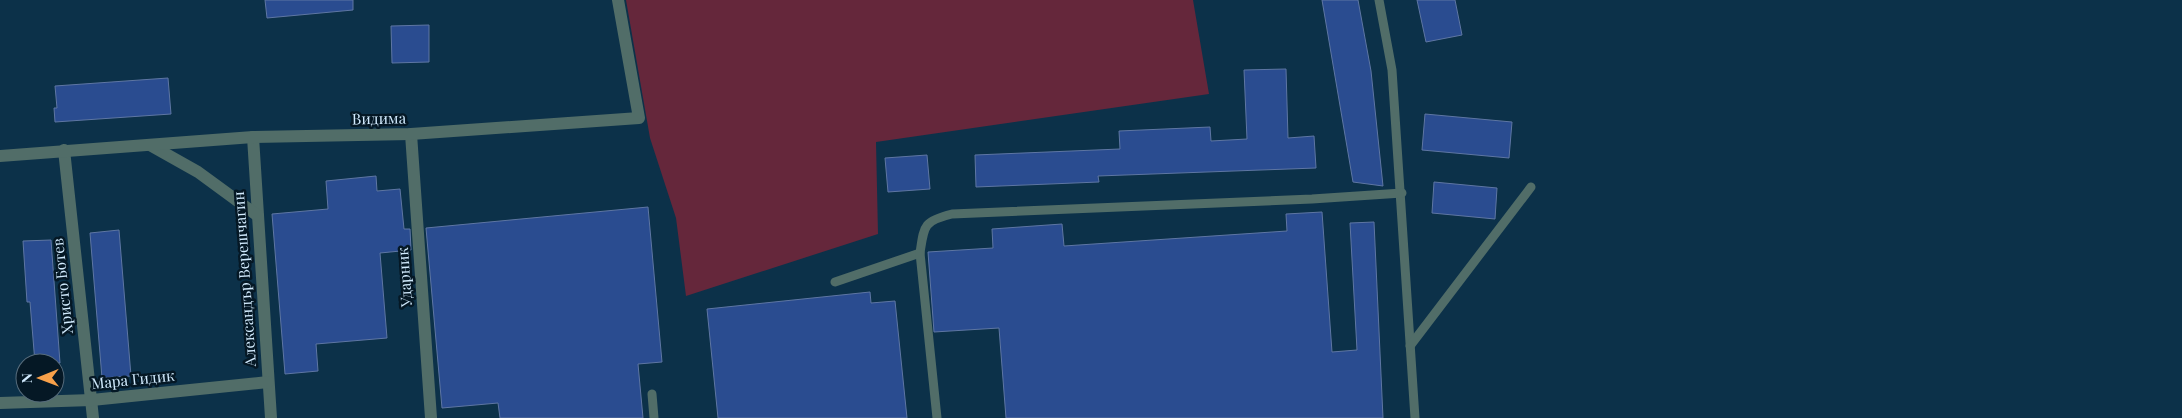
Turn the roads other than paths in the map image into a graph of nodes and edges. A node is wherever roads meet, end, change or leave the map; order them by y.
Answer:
1 (618, 0) edge
2 (1379, 0) edge
3 (411, 134) junction
4 (253, 137) junction
5 (150, 144) junction
6 (64, 150) junction
7 (0, 156) edge
8 (1531, 187) dead end
9 (1402, 193) junction
10 (258, 216) junction
11 (920, 253) junction
12 (835, 282) dead end
13 (1410, 346) junction
14 (268, 382) junction
15 (652, 394) dead end
16 (92, 400) junction
17 (0, 403) edge
18 (93, 418) edge
19 (271, 418) edge
20 (431, 418) edge
21 (654, 418) edge
22 (937, 418) edge
23 (1415, 418) edge

1 - 3 street, Видима
2 - 9 lane
3 - 4 street, Видима
3 - 20 street, Ударник
4 - 5 street, Видима
4 - 10 street, Александър Верешчагин
5 - 6 street, Видима
5 - 10 street
6 - 7 street, Видима
6 - 16 street, Христо Ботев
8 - 13 lane
9 - 11 lane
9 - 13 lane
10 - 14 street, Александър Верешчагин
11 - 12 lane
11 - 22 lane
13 - 23 lane
14 - 16 street, Мара Гидик
14 - 19 street, Александър Верешчагин
15 - 21 lane
16 - 17 street, Мара Гидик
16 - 18 street, Христо Ботев

